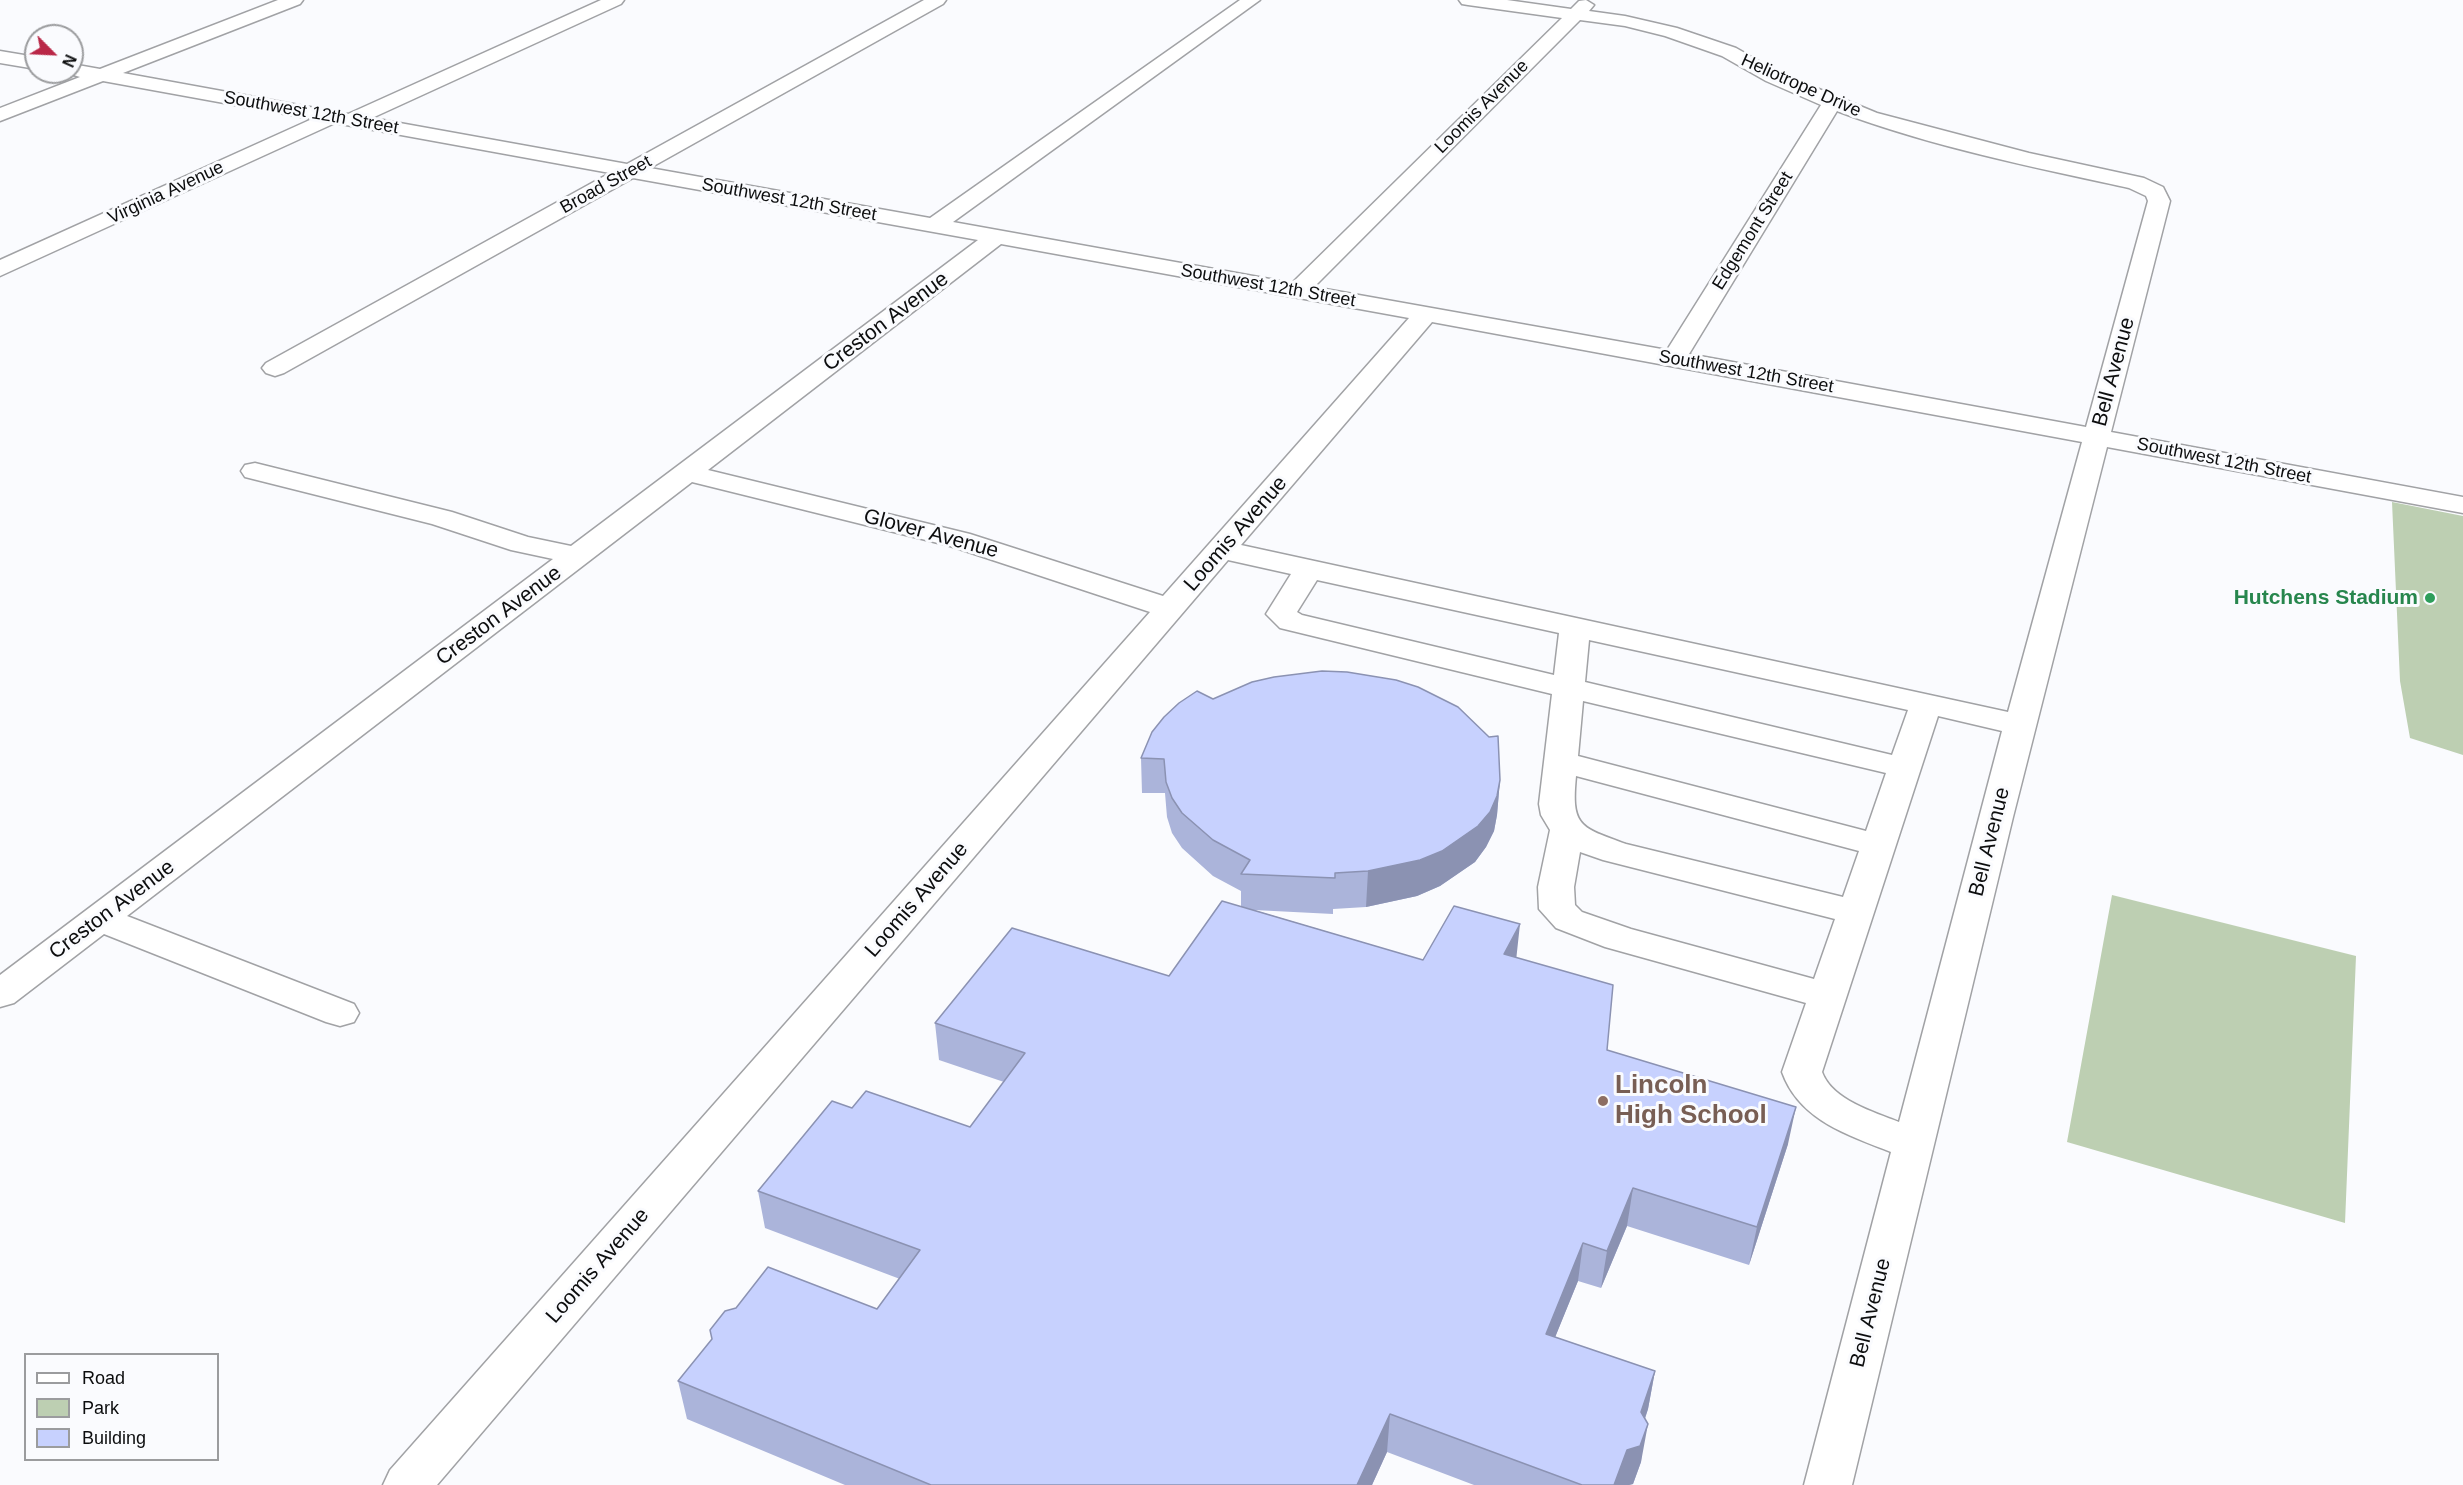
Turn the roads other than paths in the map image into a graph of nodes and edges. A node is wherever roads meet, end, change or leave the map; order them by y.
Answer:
1 (294, 0) edge
2 (615, 0) edge
3 (937, 0) edge
4 (1251, 0) edge
5 (1468, 0) edge
6 (1591, 0) edge
7 (1574, 14) junction
8 (0, 57) edge
9 (24, 61) edge
10 (84, 72) edge
11 (102, 75) junction
12 (1832, 104) junction
13 (0, 115) edge
14 (342, 119) junction
15 (631, 171) junction
16 (2159, 201) joint
17 (933, 226) junction
18 (997, 237) junction
19 (0, 269) edge
20 (1297, 291) junction
21 (1426, 314) junction
22 (1674, 359) junction
23 (275, 368) dead end
24 (2097, 437) junction
25 (255, 471) dead end
26 (687, 474) junction
27 (2463, 506) edge
28 (1222, 550) junction
29 (578, 556) junction
30 (1309, 569) junction
31 (1171, 609) junction
32 (1575, 628) junction
33 (1569, 686) junction
34 (1926, 704) junction
35 (2021, 725) junction
36 (1560, 762) junction
37 (1905, 768) junction
38 (1567, 830) junction
39 (1879, 845) junction
40 (1856, 912) junction
41 (101, 919) junction
42 (0, 994) edge
43 (1828, 996) junction
44 (340, 1013) dead end
45 (1914, 1144) junction
46 (407, 1485) edge
47 (1828, 1485) edge

1 - 11 street
2 - 14 street, Virginia Avenue
3 - 15 street, Broad Street
4 - 17 street
5 - 7 street, Heliotrope Drive
6 - 7 street, Loomis Avenue
7 - 12 street, Heliotrope Drive
7 - 20 street, Loomis Avenue
8 - 9 street
10 - 11 street, Southwest 12th Street
11 - 13 street
11 - 14 street, Southwest 12th Street
12 - 16 street, Heliotrope Drive
12 - 22 street, Edgemont Street
14 - 15 street, Southwest 12th Street
14 - 19 street, Virginia Avenue
15 - 17 street, Southwest 12th Street
15 - 23 street, Broad Street
16 - 24 street, Bell Avenue
17 - 18 street, Southwest 12th Street
18 - 20 street, Southwest 12th Street
18 - 26 street, Creston Avenue
20 - 21 street, Southwest 12th Street
21 - 22 street, Southwest 12th Street
21 - 28 street, Loomis Avenue
22 - 24 street, Southwest 12th Street
24 - 27 street, Southwest 12th Street
24 - 35 street, Bell Avenue
25 - 29 street
26 - 29 street, Creston Avenue
26 - 31 street, Glover Avenue
28 - 30 street
28 - 31 street, Loomis Avenue
29 - 41 street, Creston Avenue
30 - 32 street
30 - 33 street
31 - 46 street, Loomis Avenue
32 - 33 street
32 - 34 street
33 - 36 street
33 - 37 street
34 - 35 street
34 - 37 street
35 - 45 street, Bell Avenue
36 - 38 street
36 - 39 street
37 - 39 street
38 - 40 street
38 - 43 street
39 - 40 street
40 - 43 street
41 - 42 street, Creston Avenue
41 - 44 street
43 - 45 street
45 - 47 street, Bell Avenue

